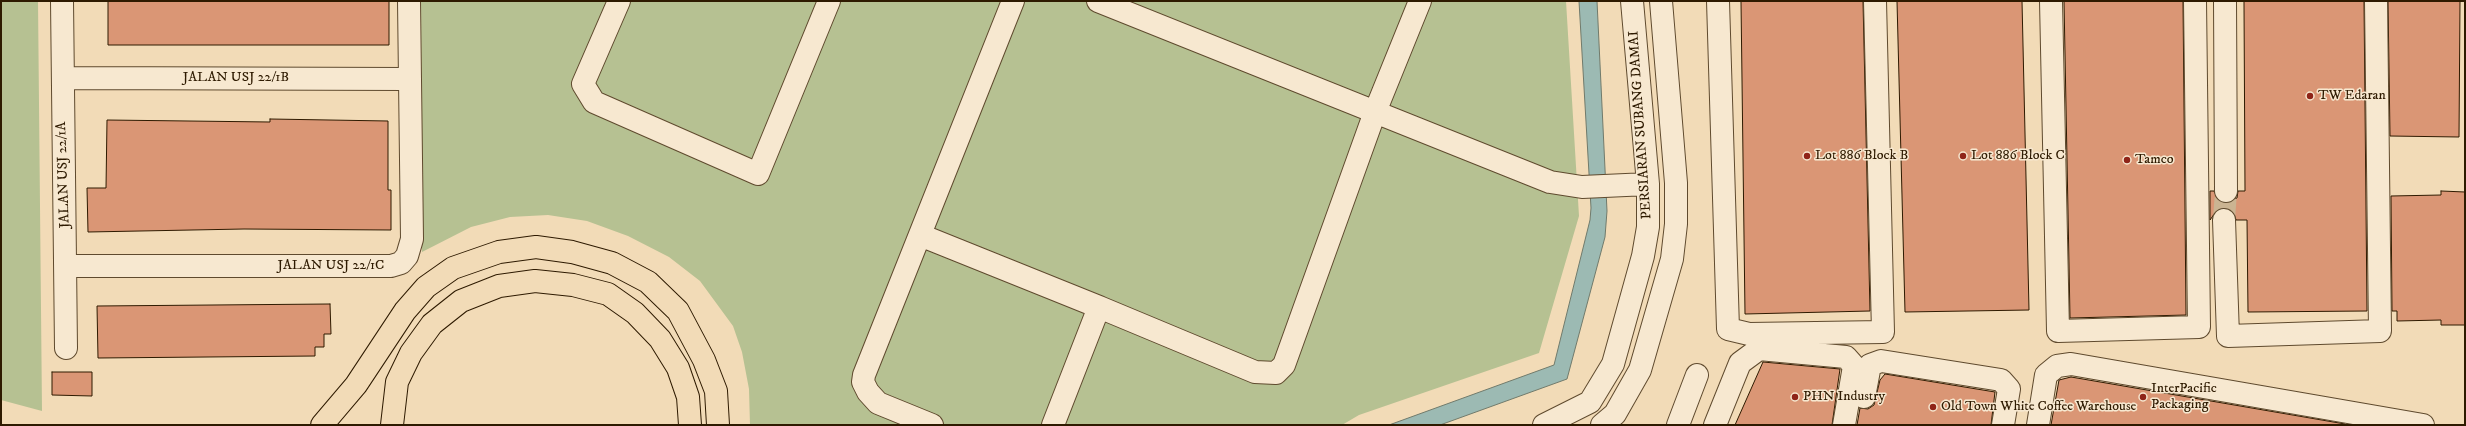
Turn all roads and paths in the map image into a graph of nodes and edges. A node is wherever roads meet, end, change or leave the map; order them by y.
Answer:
1 (62, 1) edge
2 (409, 1) edge
3 (619, 1) edge
4 (830, 1) edge
5 (1013, 1) edge
6 (1098, 1) edge
7 (1420, 1) edge
8 (1632, 1) edge
9 (1661, 1) edge
10 (1718, 1) edge
11 (1876, 1) edge
12 (2051, 1) edge
13 (2195, 1) edge
14 (2225, 1) edge
15 (2376, 1) edge
16 (63, 78) junction
17 (408, 79) junction
18 (1374, 112) junction
19 (1648, 184) junction
20 (2226, 191) tunnel mouth
21 (2224, 220) tunnel mouth
22 (920, 236) junction
23 (67, 266) junction
24 (1099, 307) junction
25 (66, 348) dead end
26 (1697, 376) dead end
27 (322, 425) edge
28 (392, 425) edge
29 (690, 425) edge
30 (718, 425) edge
31 (932, 425) edge
32 (1053, 425) edge
33 (1544, 425) edge
34 (1602, 425) edge
35 (1678, 425) edge
36 (1715, 425) edge
37 (1844, 425) edge
38 (1858, 425) edge
39 (2003, 425) edge
40 (2038, 425) edge
41 (2423, 425) edge

1 - 16 street, JALAN USJ 22/1A
2 - 17 street, JALAN USJ 22/1C
3 - 4 street
5 - 22 street
6 - 18 street
7 - 18 street
8 - 19 street, PERSIARAN SUBANG DAMAI
9 - 34 street, PERSIARAN SUBANG DAMAI
10 - 11 street
12 - 13 street
14 - 20 street
15 - 21 street
16 - 17 street, JALAN USJ 22/1B
16 - 23 street, JALAN USJ 22/1A
17 - 23 street, JALAN USJ 22/1C
18 - 19 street
18 - 24 street
19 - 33 street, PERSIARAN SUBANG DAMAI
22 - 24 street
22 - 31 street
23 - 25 street, JALAN USJ 22/1A
24 - 32 street
26 - 35 street
27 - 30 highway
28 - 29 highway
36 - 37 street
38 - 39 street
40 - 41 street

